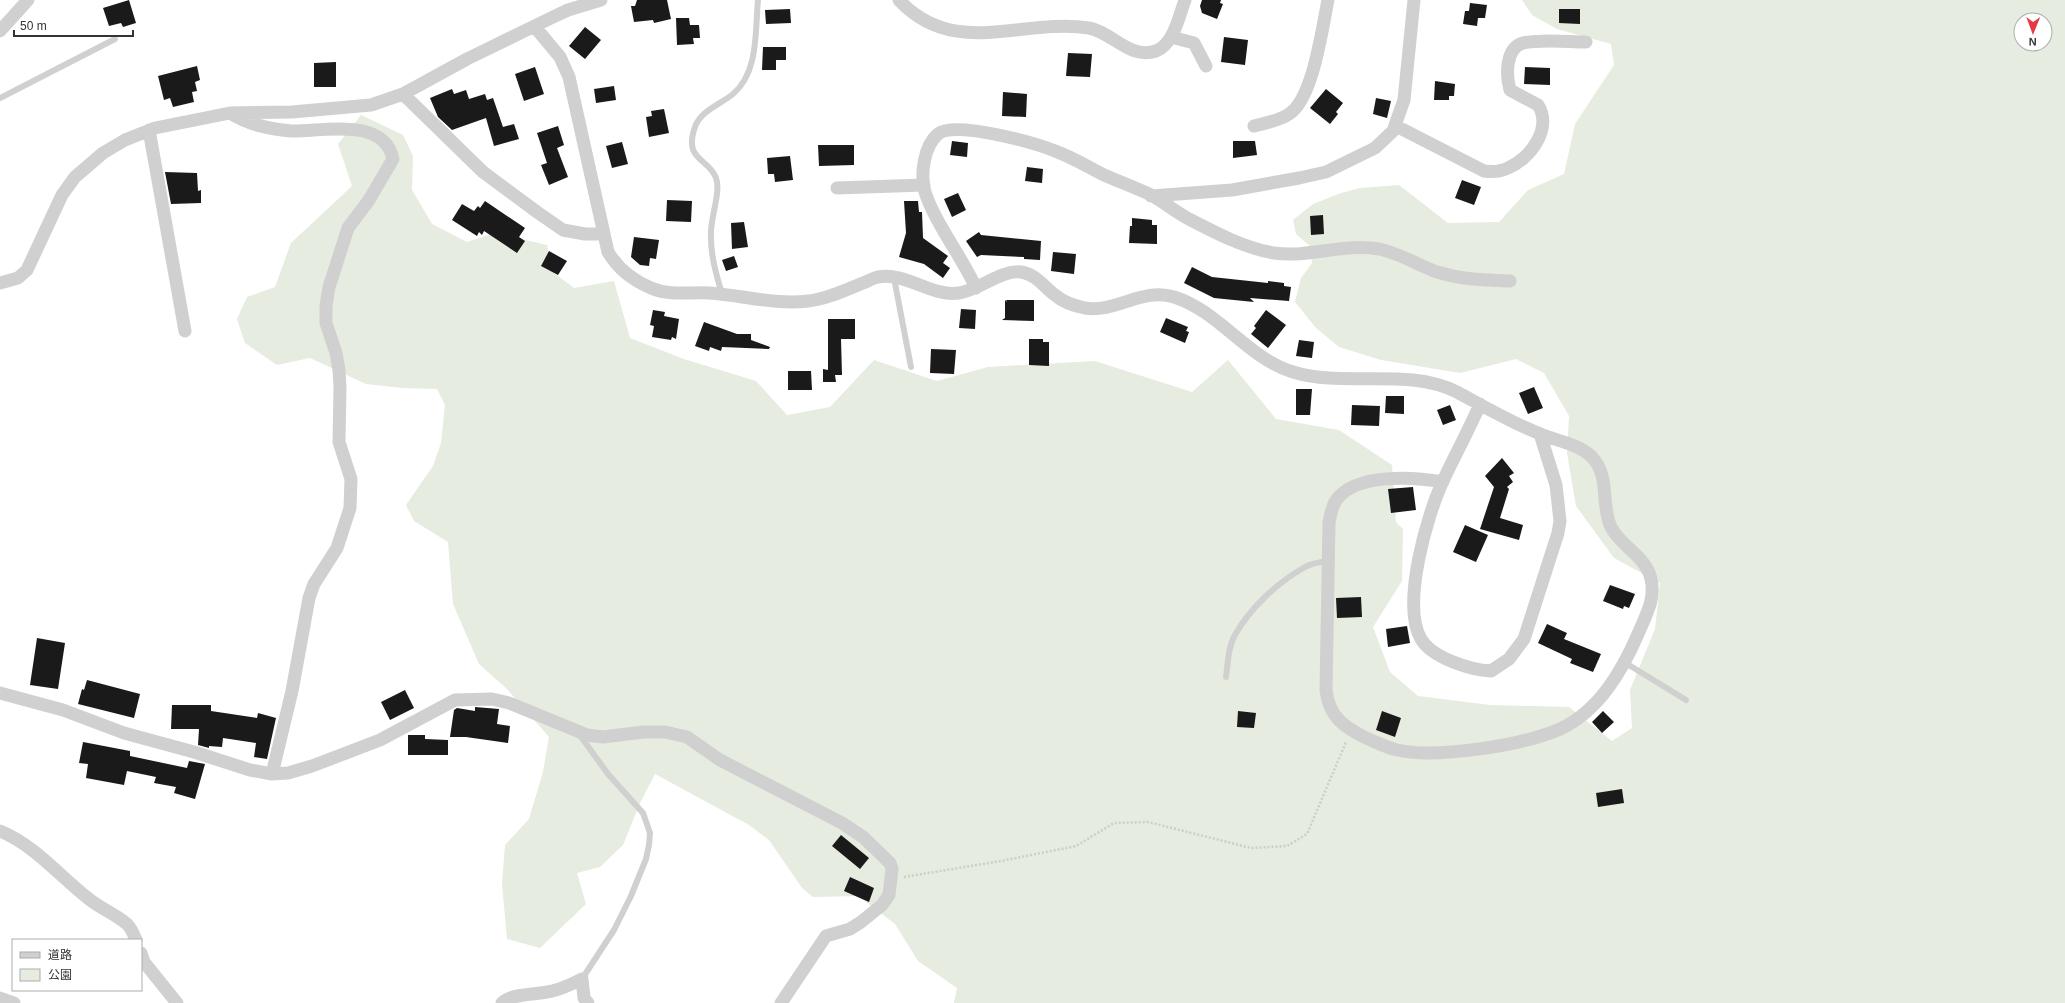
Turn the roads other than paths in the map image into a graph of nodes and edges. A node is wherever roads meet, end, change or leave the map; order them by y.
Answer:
1 (28, 0) edge
2 (601, 0) edge
3 (758, 0) edge
4 (899, 0) edge
5 (1185, 0) edge
6 (1328, 0) edge
7 (1414, 0) edge
8 (535, 27) junction
9 (0, 31) edge
10 (1171, 37) junction
11 (114, 39) dead end
12 (1586, 42) dead end
13 (1206, 66) dead end
14 (403, 94) junction
15 (0, 98) edge
16 (230, 114) junction
17 (1254, 126) dead end
18 (1396, 126) junction
19 (149, 130) junction
20 (924, 185) junction
21 (837, 188) dead end
22 (1151, 196) junction
23 (603, 234) junction
24 (894, 278) junction
25 (1510, 281) dead end
26 (0, 283) edge
27 (976, 288) junction
28 (722, 294) junction
29 (185, 331) dead end
30 (911, 367) dead end
31 (1480, 404) junction
32 (1540, 434) junction
33 (1443, 482) junction
34 (1328, 561) junction
35 (1624, 662) junction
36 (1226, 677) dead end
37 (0, 693) edge
38 (1686, 700) dead end
39 (578, 731) junction
40 (272, 774) junction
41 (0, 831) edge
42 (135, 939) edge
43 (142, 956) edge
44 (582, 979) junction
45 (0, 998) edge
46 (14, 1003) edge
47 (177, 1003) edge
48 (502, 1003) edge
49 (588, 1003) edge
50 (781, 1003) edge

1 - 9 street
2 - 8 street
3 - 28 lane
4 - 10 street
5 - 10 street
6 - 17 street
7 - 18 street
8 - 14 street
8 - 23 street
10 - 13 street
11 - 15 lane
12 - 18 street
14 - 16 street
14 - 23 street
16 - 19 street
16 - 40 street
18 - 22 street
19 - 26 street
19 - 29 street
20 - 21 street
20 - 22 street
20 - 27 street
22 - 25 street
23 - 28 street
24 - 27 street
24 - 28 street
24 - 30 lane
27 - 31 street
31 - 32 street
31 - 33 street
32 - 33 street
32 - 35 street
33 - 34 street
34 - 35 street
34 - 36 lane
35 - 38 lane
37 - 40 street
39 - 40 street
39 - 44 lane
39 - 50 street
41 - 42 street
43 - 47 street
44 - 48 street
44 - 49 street
45 - 46 street

